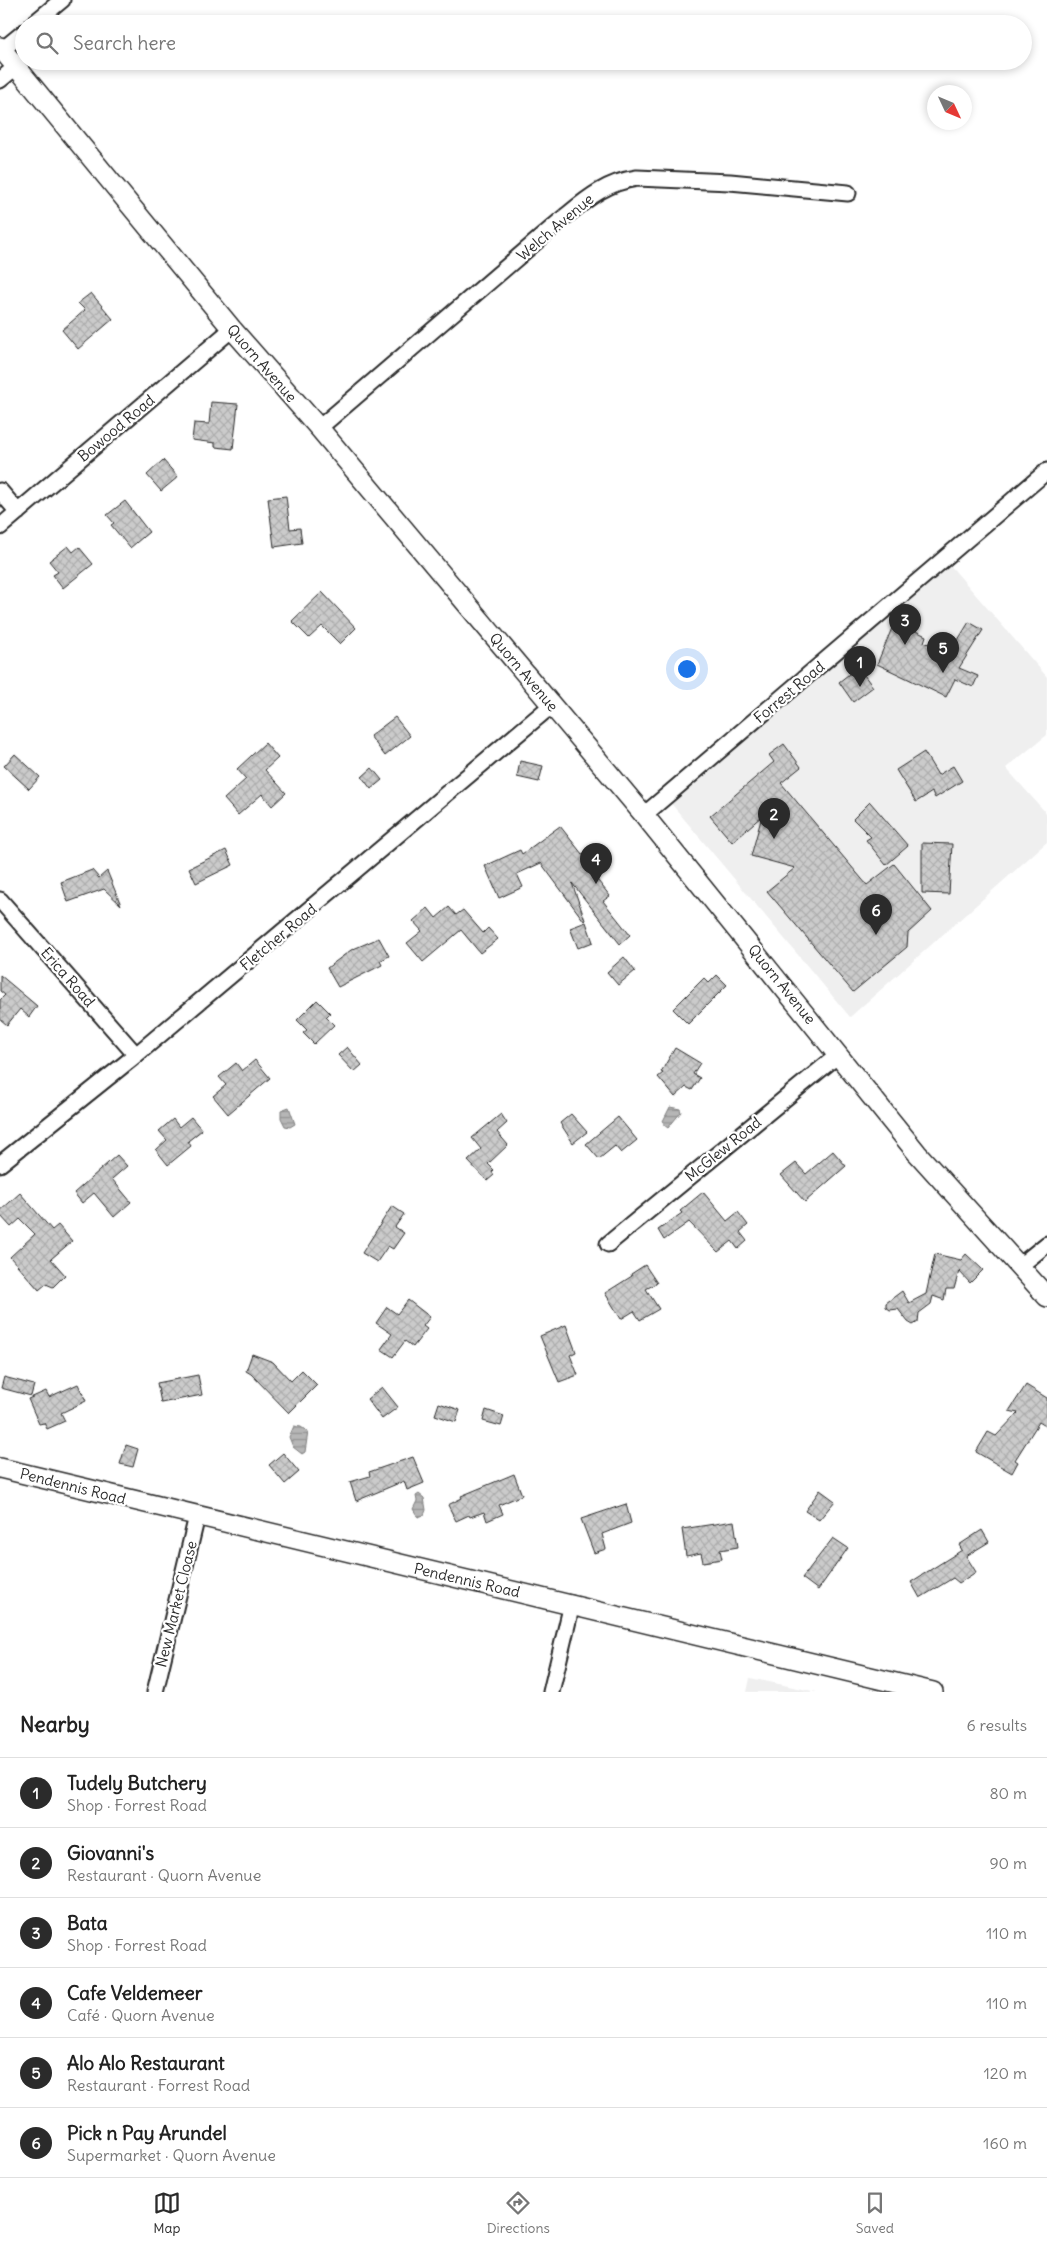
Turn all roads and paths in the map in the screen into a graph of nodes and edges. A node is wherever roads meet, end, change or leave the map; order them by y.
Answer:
1 (62, 0) edge
2 (44, 15) edge
3 (15, 38) edge
4 (1, 48) edge
5 (15, 64) edge
6 (15, 68) edge
7 (20, 70) edge
8 (0, 80) edge
9 (848, 193) dead end
10 (232, 329) junction
11 (319, 428) junction
12 (1047, 471) edge
13 (0, 491) edge
14 (18, 512) junction
15 (0, 526) edge
16 (552, 705) junction
17 (644, 815) junction
18 (0, 900) edge
19 (136, 1055) junction
20 (838, 1055) junction
21 (0, 1164) edge
22 (608, 1244) dead end
23 (1047, 1244) edge
24 (1021, 1265) junction
25 (1047, 1297) edge
26 (0, 1468) edge
27 (197, 1516) junction
28 (572, 1604) junction
29 (154, 1692) edge
30 (551, 1692) edge
31 (933, 1692) edge

1 - 2 street
3 - 4 street
4 - 5 street, Quorn Avenue
6 - 8 street
7 - 10 street, Quorn Avenue
9 - 11 street, Welch Avenue
10 - 11 street, Quorn Avenue
10 - 14 street, Bowood Road
11 - 16 street, Quorn Avenue
12 - 17 street, Forrest Road
13 - 14 street
14 - 15 street, Bowood Road
16 - 17 street, Quorn Avenue
16 - 19 street, Fletcher Road
17 - 20 street, Quorn Avenue
18 - 19 street, Erica Road
19 - 21 street, Fletcher Road
20 - 22 street, McGlew Road
20 - 24 street, Quorn Avenue
23 - 24 street
24 - 25 street, Quorn Avenue
26 - 27 street, Pendennis Road
27 - 28 street, Pendennis Road
27 - 29 street, New Market Cloase
28 - 30 street
28 - 31 street, Pendennis Road

